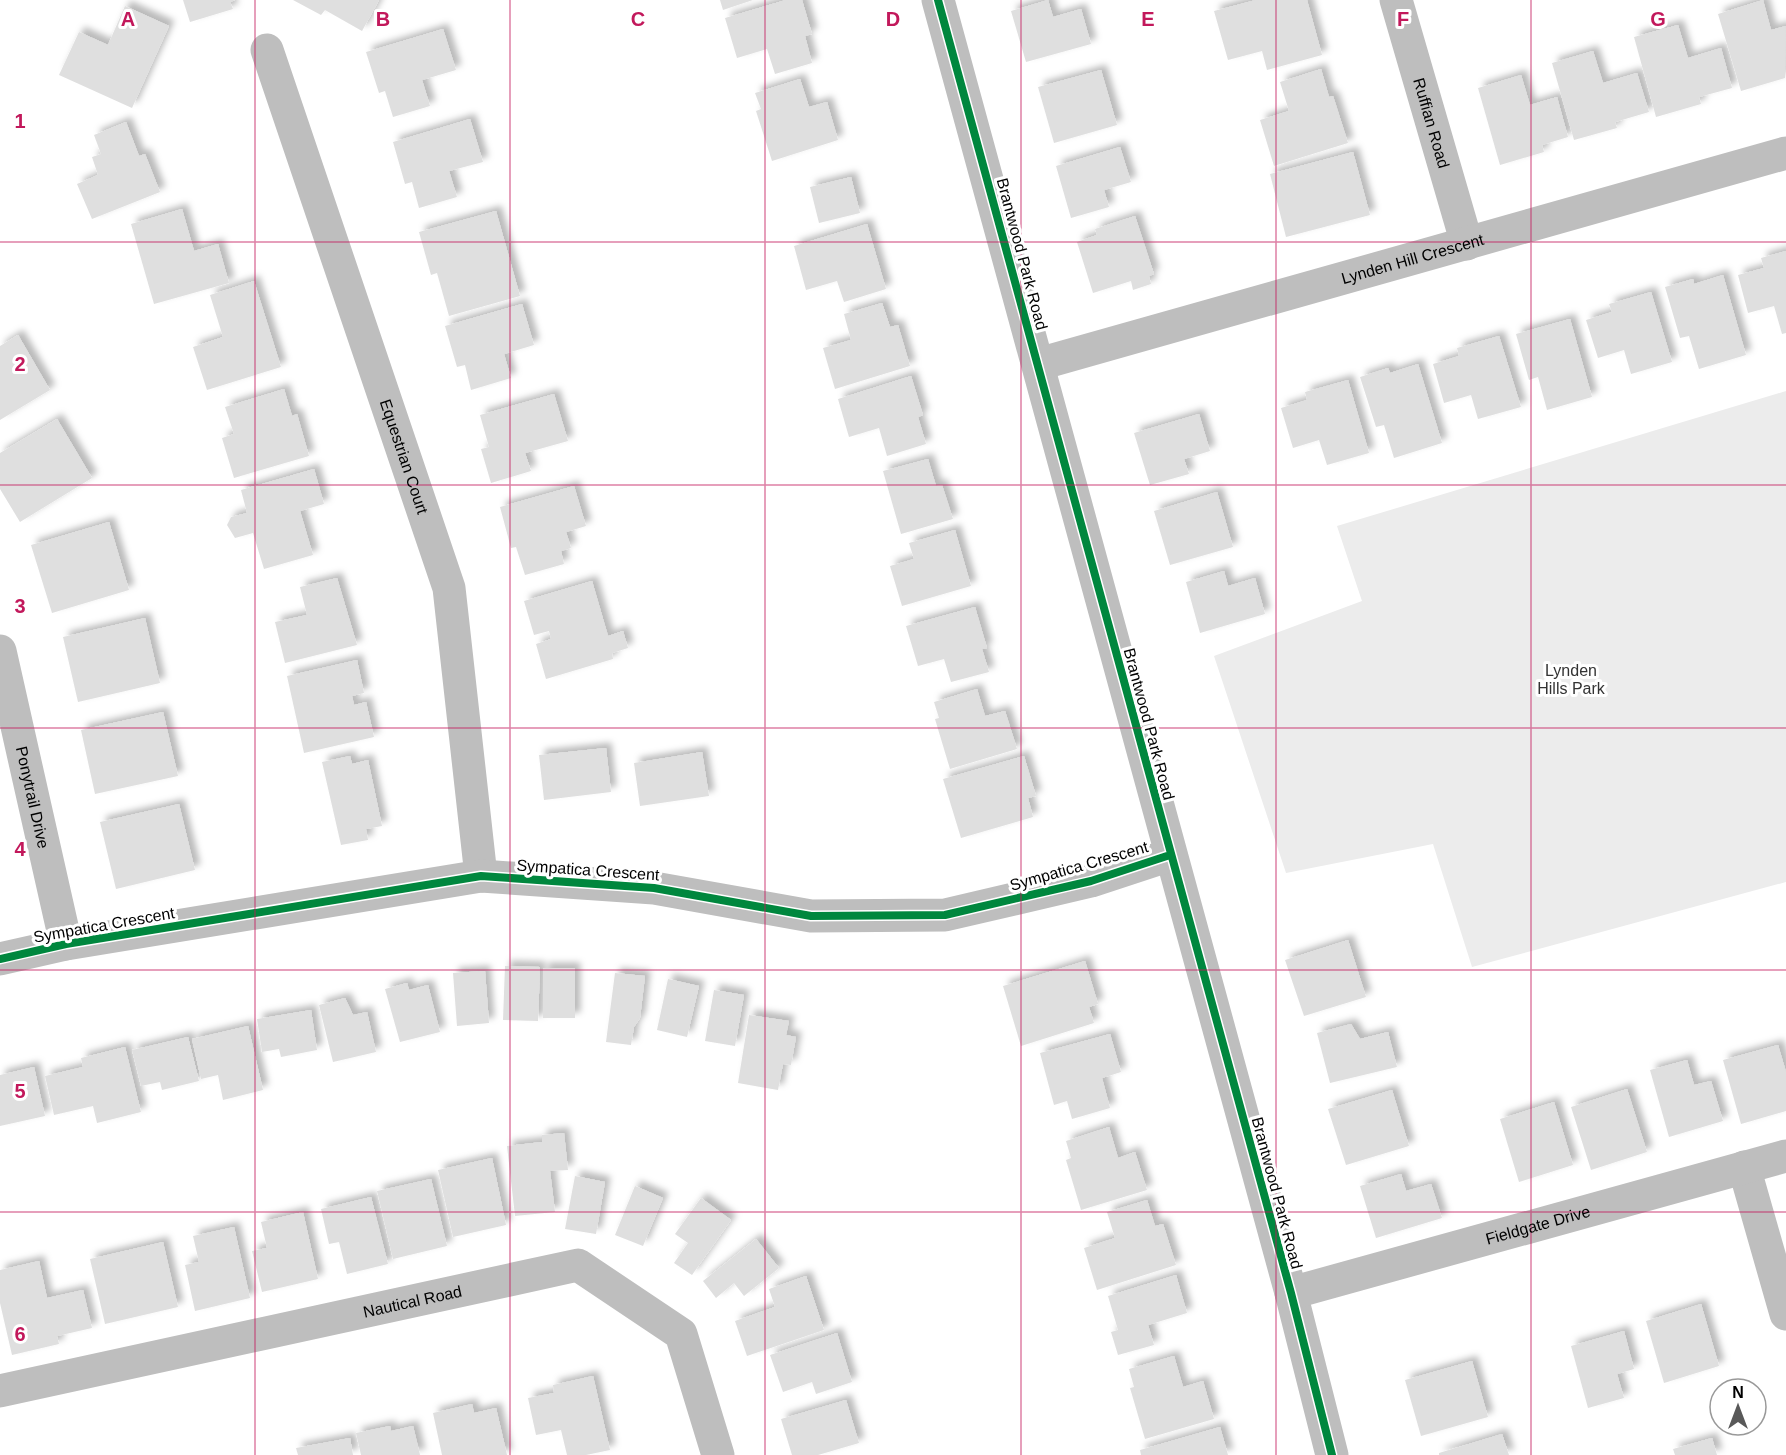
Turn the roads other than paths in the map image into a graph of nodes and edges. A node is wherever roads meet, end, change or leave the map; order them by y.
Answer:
1 (938, 0) edge
2 (1396, 0) edge
3 (267, 50) dead end
4 (1786, 153) edge
5 (1467, 244) junction
6 (1039, 364) junction
7 (0, 651) edge
8 (1170, 855) junction
9 (481, 876) junction
10 (66, 944) junction
11 (0, 959) edge
12 (1786, 1156) edge
13 (1744, 1167) junction
14 (1291, 1293) junction
15 (1786, 1314) edge
16 (0, 1391) edge
17 (718, 1455) edge
18 (1332, 1455) edge

1 - 6 street, Brantwood Park Road
2 - 5 street, Ruffian Road
3 - 9 street, Equestrian Court
4 - 5 street, Lynden Hill Crescent
5 - 6 street, Lynden Hill Crescent
6 - 8 street, Brantwood Park Road
7 - 10 street, Ponytrail Drive
8 - 9 street, Sympatica Crescent
8 - 14 street, Brantwood Park Road
9 - 10 street, Sympatica Crescent
10 - 11 street, Sympatica Crescent
12 - 13 street, Fieldgate Drive
13 - 14 street, Fieldgate Drive
13 - 15 street
14 - 18 street, Brantwood Park Road
16 - 17 street, Nautical Road

